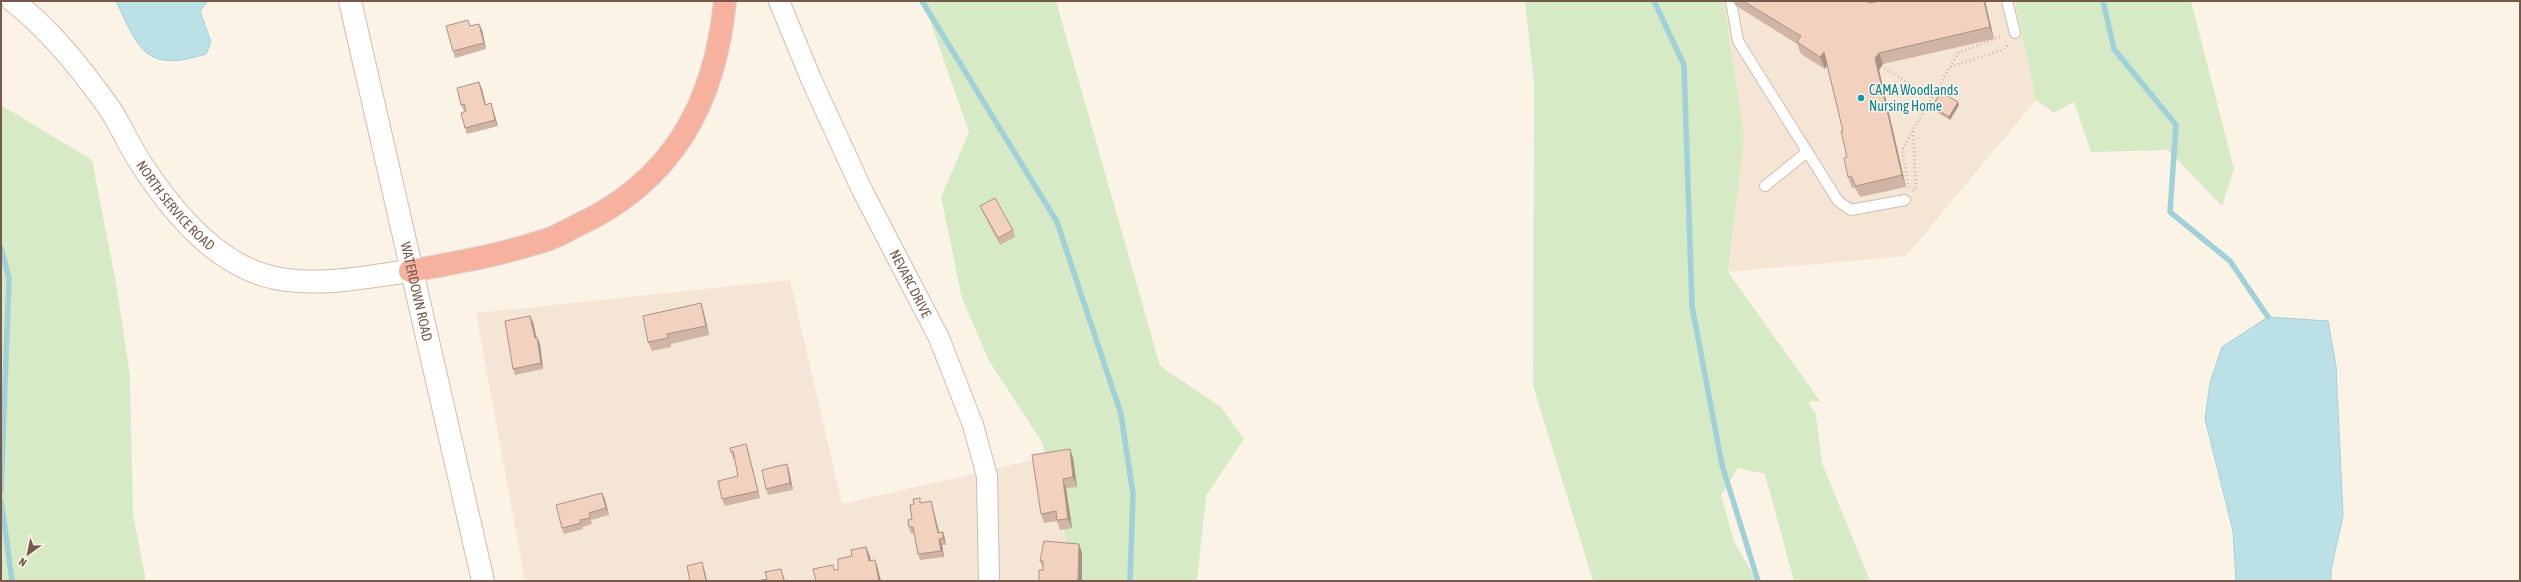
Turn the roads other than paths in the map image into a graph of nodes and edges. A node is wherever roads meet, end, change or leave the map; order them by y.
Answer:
1 (13, 1) edge
2 (350, 1) edge
3 (725, 1) edge
4 (779, 1) edge
5 (1731, 1) edge
6 (2007, 1) edge
7 (2015, 33) dead end
8 (1808, 152) junction
9 (1766, 186) dead end
10 (1908, 196) road end
11 (410, 271) junction
12 (484, 581) edge
13 (989, 581) edge

1 - 11 main road, NORTH SERVICE ROAD
2 - 11 main road, WATERDOWN ROAD
3 - 11 highway
4 - 13 street, NEVARC DRIVE
5 - 8 lane
6 - 7 lane
8 - 9 lane
8 - 10 lane
11 - 12 main road, WATERDOWN ROAD

